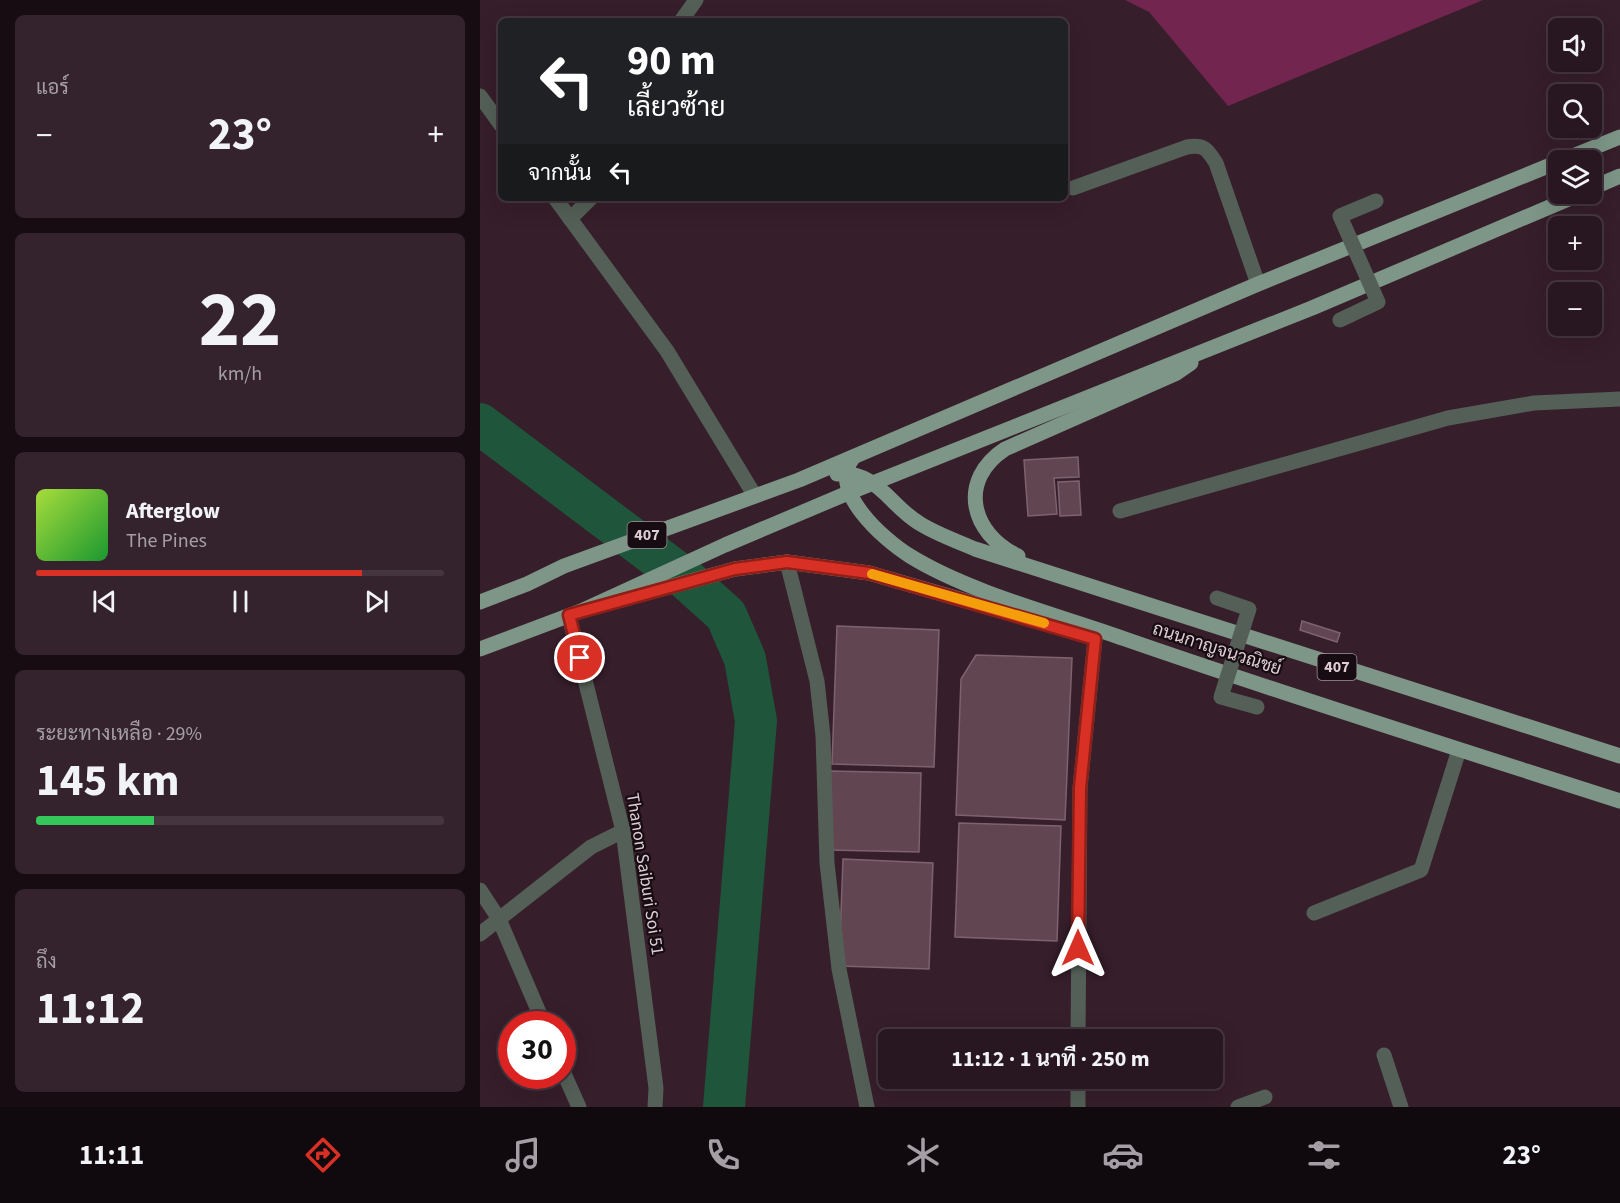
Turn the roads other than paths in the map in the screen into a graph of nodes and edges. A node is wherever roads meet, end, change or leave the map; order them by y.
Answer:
1 (696, 0) edge
2 (683, 18) edge
3 (481, 101) edge
4 (498, 121) edge
5 (1620, 137) edge
6 (1588, 150) edge
7 (1548, 166) edge
8 (1620, 176) edge
9 (1602, 184) edge
10 (1073, 188) dead end
11 (557, 201) edge
12 (588, 201) edge
13 (1376, 201) dead end
14 (1556, 204) edge
15 (570, 219) junction
16 (1258, 284) junction
17 (1340, 320) dead end
18 (1221, 344) junction
19 (1620, 399) edge
20 (853, 458) junction
21 (845, 473) junction
22 (799, 480) junction
23 (874, 483) junction
24 (848, 493) junction
25 (756, 496) junction
26 (1120, 512) dead end
27 (787, 562) junction
28 (1055, 573) junction
29 (1217, 598) dead end
30 (480, 602) edge
31 (575, 613) junction
32 (1095, 639) junction
33 (480, 650) edge
34 (1191, 662) junction
35 (1257, 707) dead end
36 (1459, 750) junction
37 (1620, 756) edge
38 (1620, 801) edge
39 (622, 831) junction
40 (480, 890) edge
41 (1314, 913) dead end
42 (499, 919) junction
43 (480, 934) edge
44 (538, 1011) edge
45 (1078, 1029) edge
46 (1384, 1055) dead end
47 (571, 1089) edge
48 (1078, 1089) edge
49 (1266, 1097) dead end
50 (579, 1107) edge
51 (655, 1107) edge
52 (867, 1107) edge
53 (1078, 1107) edge
54 (1238, 1107) edge
55 (1401, 1107) edge

1 - 2 street
3 - 4 street
5 - 6 main road
7 - 16 main road
8 - 9 main road
10 - 16 street
11 - 15 street
12 - 15 street
13 - 17 street, bridge
14 - 18 main road
15 - 25 street
16 - 20 main road
18 - 23 main road
18 - 28 main road
19 - 26 street
20 - 21 main road
20 - 22 main road, 407
21 - 22 main road, ถนนกาญจนวณิชย์ / 407
21 - 23 main road, ถนนกาญจนวณิชย์ / 407
21 - 24 main road
22 - 25 main road, 407
23 - 24 main road, 407
23 - 28 main road, ถนนกาญจนวณิชย์ / 407
24 - 31 main road, 407
24 - 34 main road, ถนนกาญจนวณิชย์ / 407
25 - 30 main road, 407
27 - 31 main road
27 - 32 main road
27 - 52 street
28 - 37 main road, ถนนกาญจนวณิชย์ / 407
29 - 35 street, bridge
31 - 33 main road
31 - 39 street, Thanon Saiburi Soi 51
32 - 34 main road
32 - 45 street
34 - 36 main road, ถนนกาญจนวณิชย์ / 407
36 - 38 main road, ถนนกาญจนวณิชย์ / 407
36 - 41 street
39 - 42 street
39 - 51 street, Thanon Saiburi Soi 51
40 - 42 street
42 - 43 street
42 - 44 street
46 - 55 street
47 - 50 street
48 - 53 street
49 - 54 street

